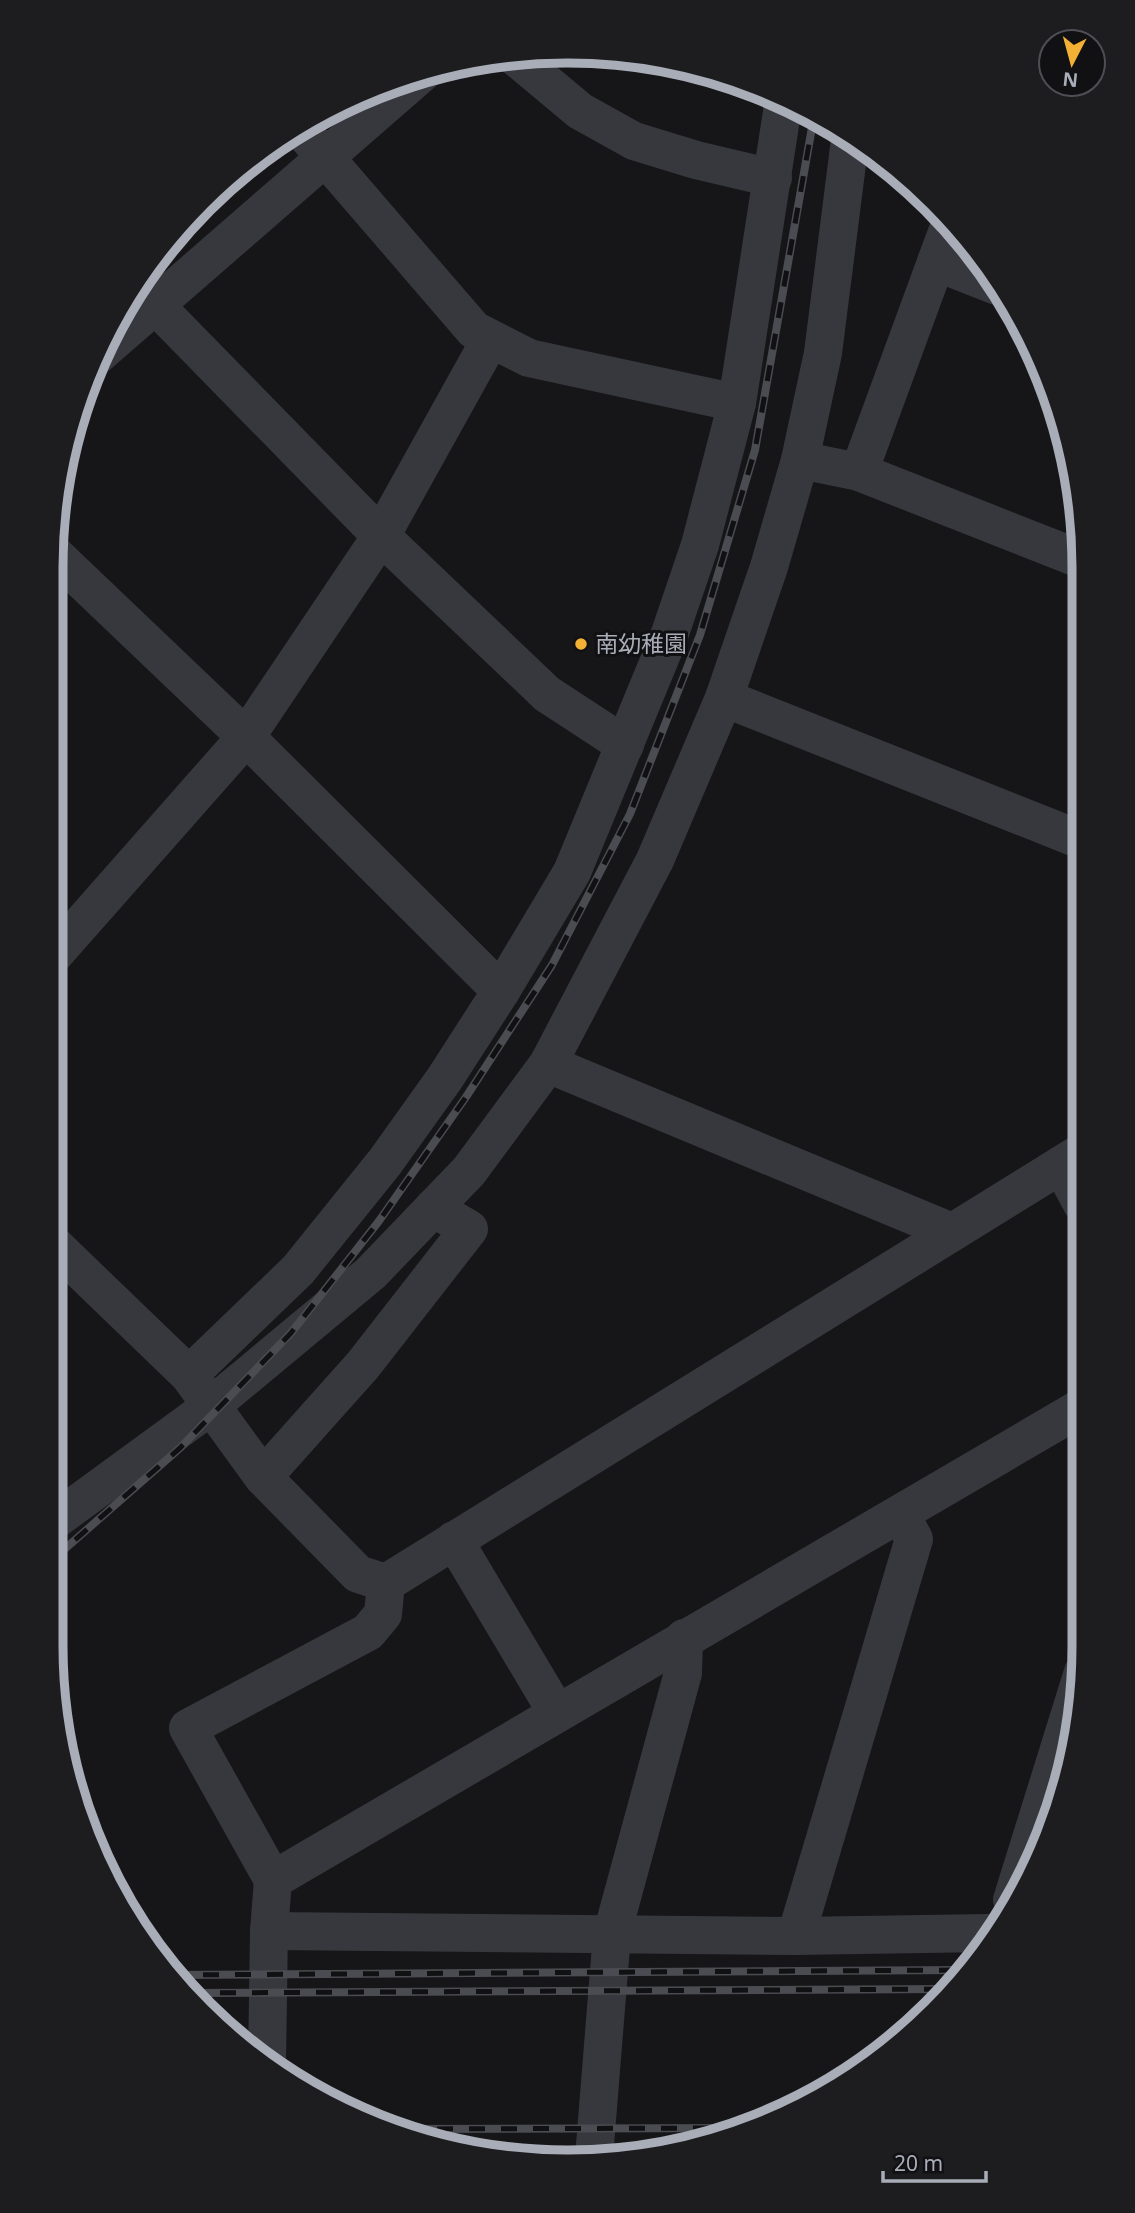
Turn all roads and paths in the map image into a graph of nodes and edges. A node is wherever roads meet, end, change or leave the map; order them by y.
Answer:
1 (525, 65) edge
2 (400, 92) edge
3 (782, 111) edge
4 (307, 136) edge
5 (849, 149) edge
6 (324, 156) junction
7 (773, 177) junction
8 (946, 234) edge
9 (936, 262) junction
10 (982, 281) edge
11 (156, 306) junction
12 (118, 338) edge
13 (490, 340) junction
14 (737, 403) junction
15 (800, 460) junction
16 (859, 472) junction
17 (381, 536) junction
18 (1072, 556) edge
19 (63, 563) edge
20 (724, 698) junction
21 (246, 737) junction
22 (625, 745) junction
23 (1072, 836) edge
24 (63, 944) edge
25 (501, 991) junction
26 (548, 1064) junction
27 (1071, 1159) edge
28 (433, 1208) junction
29 (952, 1232) junction
30 (63, 1254) edge
31 (189, 1375) junction
32 (211, 1406) junction
33 (1072, 1413) edge
34 (263, 1478) junction
35 (63, 1514) edge
36 (900, 1514) junction
37 (454, 1540) junction
38 (386, 1583) junction
39 (684, 1638) junction
40 (557, 1713) junction
41 (1064, 1733) edge
42 (1025, 1858) edge
43 (273, 1880) junction
44 (269, 1931) junction
45 (982, 1933) edge
46 (612, 1934) junction
47 (796, 1936) junction
48 (267, 2051) edge
49 (595, 2149) edge

1 - 7 street
2 - 6 street
3 - 7 street
4 - 6 street
5 - 15 street
6 - 11 street
6 - 13 street
7 - 14 street
8 - 9 street
9 - 10 street
9 - 16 street
11 - 12 street
11 - 17 street
13 - 14 street
13 - 17 street
14 - 22 street
15 - 16 street
15 - 20 street
16 - 18 street
17 - 21 street
17 - 22 street
19 - 21 street
20 - 23 street
20 - 26 street
21 - 24 street
21 - 25 street
22 - 25 street
25 - 31 street
26 - 28 street
26 - 29 street
27 - 29 street
28 - 32 street
28 - 34 street
29 - 37 street
30 - 31 street
31 - 32 street
32 - 34 street
32 - 35 street
33 - 36 street
34 - 38 street
36 - 39 street
36 - 47 street
37 - 38 street
37 - 40 street
38 - 43 street
39 - 40 street
39 - 46 street
40 - 43 street
41 - 42 street
43 - 44 street
44 - 46 street
44 - 48 street
45 - 47 street
46 - 47 street
46 - 49 street

